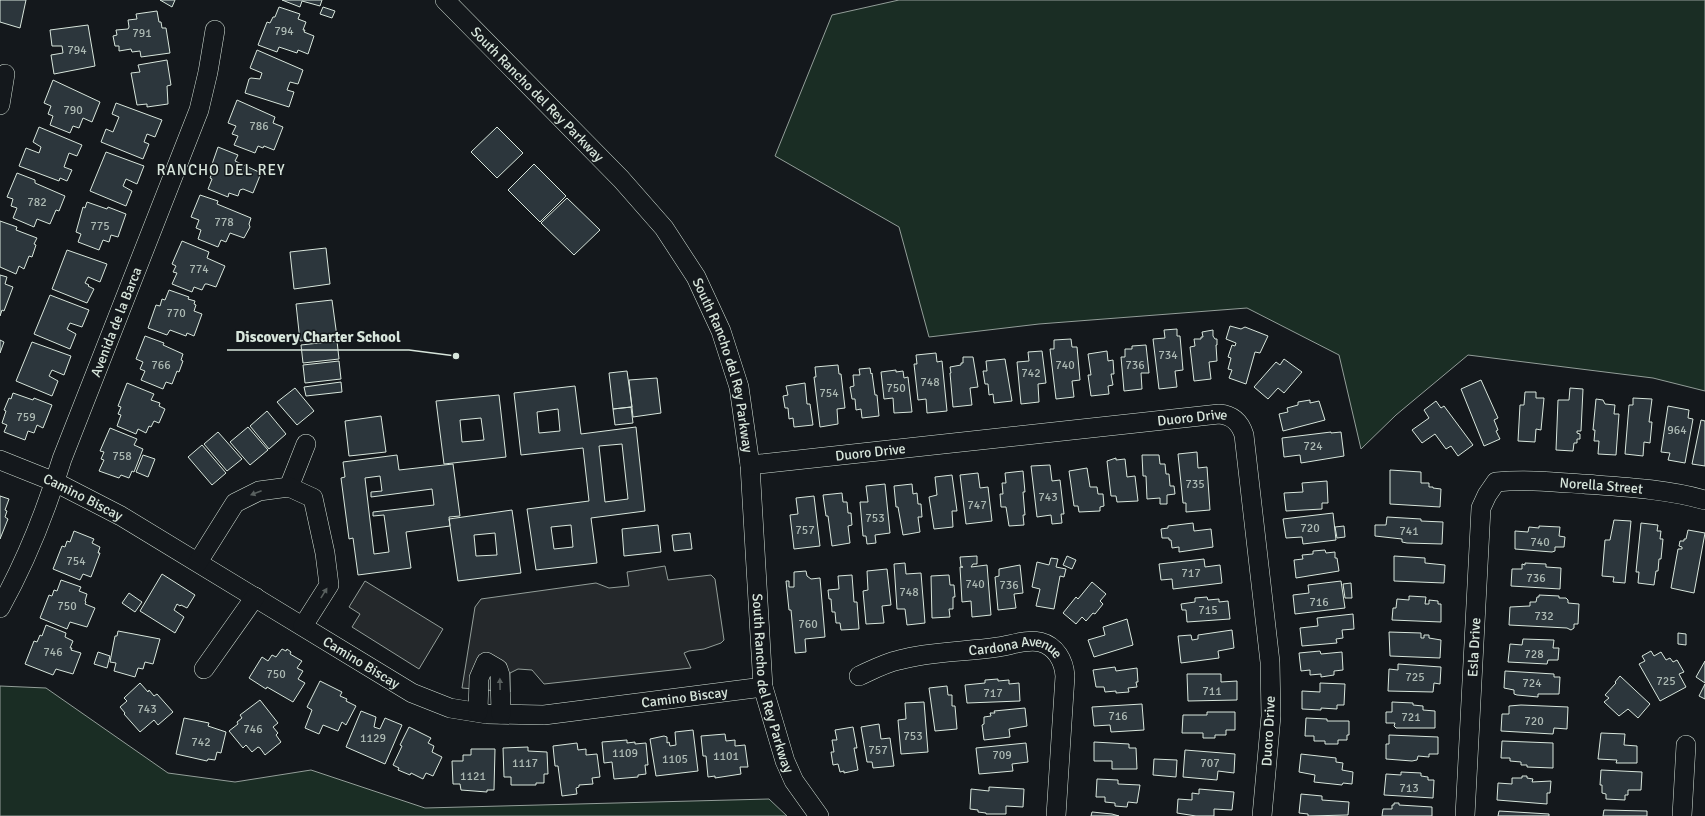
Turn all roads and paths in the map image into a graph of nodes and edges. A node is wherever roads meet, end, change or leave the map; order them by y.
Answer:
1 (445, 0) edge
2 (215, 30) dead end
3 (5, 74) dead end
4 (0, 105) edge
5 (306, 444) dead end
6 (0, 460) edge
7 (750, 465) junction
8 (55, 482) junction
9 (1496, 482) joint
10 (289, 487) junction
11 (1705, 500) edge
12 (198, 562) junction
13 (255, 597) junction
14 (0, 608) edge
15 (303, 626) junction
16 (204, 669) dead end
17 (859, 676) dead end
18 (763, 687) junction
19 (478, 712) junction
20 (501, 714) junction
21 (1686, 745) dead end
22 (819, 816) edge
23 (1056, 816) edge
24 (1262, 816) edge
25 (1465, 816) edge
26 (1682, 816) edge

1 - 7 street, South Rancho del Rey Parkway
2 - 8 street, Avenida de la Barca
3 - 4 street
5 - 10 street
6 - 8 street, Camino Biscay
7 - 18 street, South Rancho del Rey Parkway
7 - 24 street, Duoro Drive
8 - 12 street, Camino Biscay
8 - 14 street, Avenida de la Barca
9 - 11 street, Norella Street
9 - 25 street, Esla Drive
10 -> 12 street
15 -> 10 street
12 - 13 street, Camino Biscay
13 - 15 street, Camino Biscay
13 - 16 street
15 - 19 street, Camino Biscay
17 - 23 street, Cardona Avenue
18 - 20 street, Camino Biscay
18 - 22 street, South Rancho del Rey Parkway
19 - 20 street, Camino Biscay
20 -> 19 street
21 - 26 street

